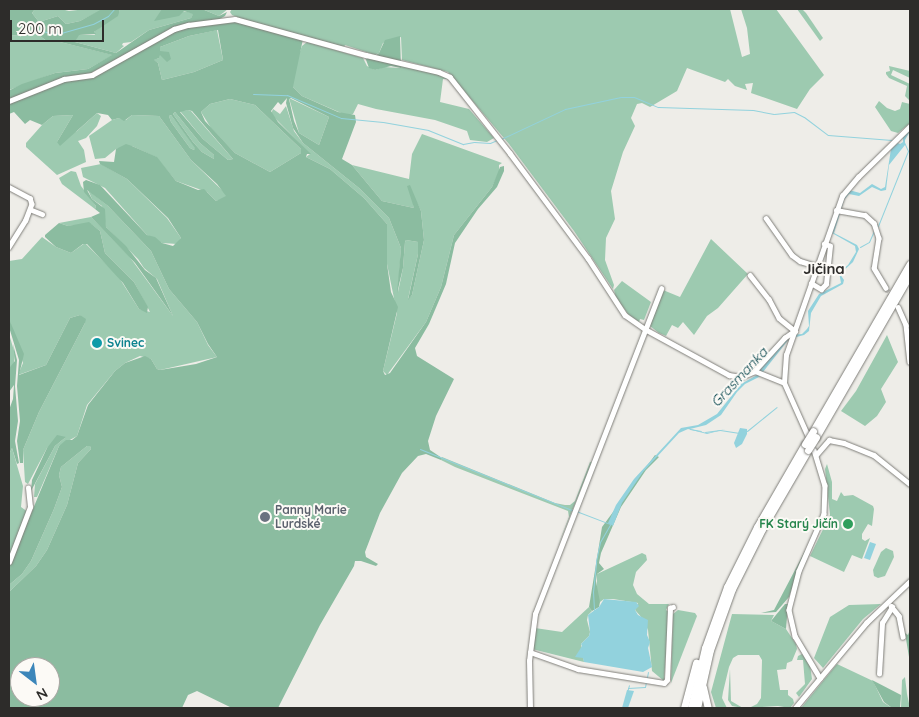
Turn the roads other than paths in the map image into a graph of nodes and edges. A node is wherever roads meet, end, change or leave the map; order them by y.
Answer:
1 (9, 101) edge
2 (910, 126) edge
3 (9, 187) edge
4 (32, 210) junction
5 (839, 211) junction
6 (42, 214) dead end
7 (766, 218) dead end
8 (824, 244) junction
9 (9, 247) edge
10 (910, 264) edge
11 (816, 266) junction
12 (910, 274) edge
13 (750, 275) dead end
14 (811, 283) junction
15 (886, 288) tunnel mouth
16 (661, 289) dead end
17 (898, 307) tunnel mouth
18 (645, 329) junction
19 (794, 334) junction
20 (910, 362) edge
21 (757, 372) junction
22 (784, 383) junction
23 (812, 444) junction
24 (910, 484) edge
25 (28, 488) dead end
26 (9, 562) edge
27 (910, 581) edge
28 (888, 603) junction
29 (673, 607) dead end
30 (892, 608) junction
31 (715, 617) junction
32 (903, 637) dead end
33 (530, 652) junction
34 (704, 673) junction
35 (879, 674) dead end
36 (820, 678) junction
37 (530, 708) edge
38 (684, 708) edge
39 (691, 708) edge
40 (697, 708) edge
41 (708, 708) edge
42 (795, 708) edge

1 - 18 street
2 - 5 street
3 - 4 street
4 - 6 street
4 - 9 street
5 - 8 street
5 - 15 street
7 - 11 street
8 - 11 street
8 - 14 street
10 - 23 highway
11 - 14 street
12 - 23 highway
13 - 19 street
14 - 19 street
16 - 18 street
17 - 20 street
18 - 21 street
18 - 33 street
19 - 21 street
19 - 22 street
21 - 22 street
22 - 23 street
23 - 24 street
23 - 31 highway
23 - 34 highway
23 - 36 street
25 - 26 street
27 - 28 street
28 - 30 street
28 - 36 street
29 - 33 street
30 - 32 street
30 - 35 street
31 - 38 highway
31 - 39 highway
33 - 37 street
34 - 40 highway
34 - 41 highway
36 - 42 street

